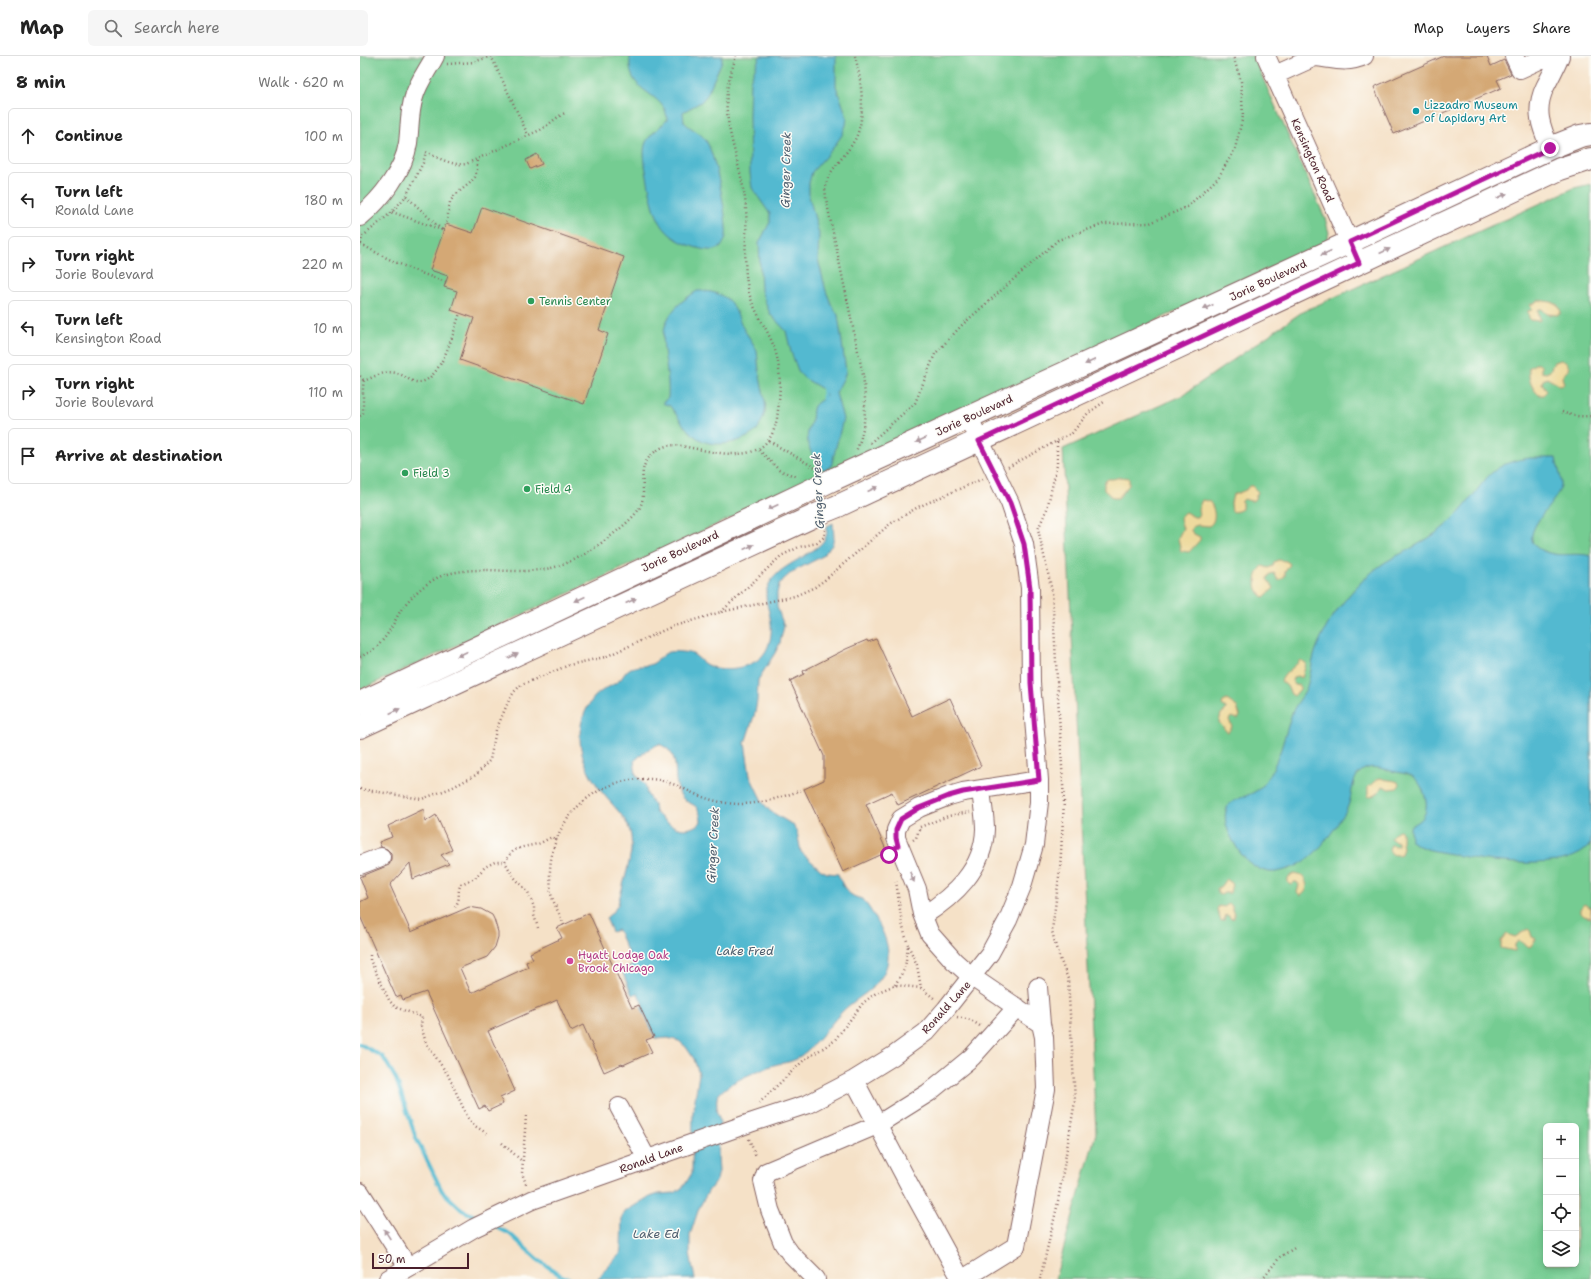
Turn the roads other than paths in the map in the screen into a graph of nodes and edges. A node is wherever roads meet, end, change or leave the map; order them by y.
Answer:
1 (1266, 56) edge
2 (1364, 56) edge
3 (1514, 56) edge
4 (1548, 56) edge
5 (1560, 56) edge
6 (1316, 57) edge
7 (434, 58) edge
8 (1275, 75) junction
9 (1591, 134) edge
10 (1550, 148) junction
11 (1591, 159) edge
12 (360, 217) edge
13 (1350, 242) junction
14 (1359, 263) junction
15 (969, 418) junction
16 (979, 441) junction
17 (360, 703) edge
18 (360, 727) edge
19 (1039, 780) junction
20 (981, 789) junction
21 (381, 857) dead end
22 (360, 865) edge
23 (923, 916) junction
24 (972, 977) junction
25 (1038, 987) dead end
26 (1017, 1008) junction
27 (1041, 1024) junction
28 (854, 1080) junction
29 (619, 1108) dead end
30 (877, 1125) junction
31 (647, 1159) junction
32 (360, 1192) edge
33 (408, 1267) junction
34 (388, 1279) edge
35 (816, 1279) edge
36 (962, 1279) edge

1 - 8 street, Kensington Road
2 - 6 street
3 - 4 street
5 - 10 street
6 - 8 street
7 - 12 street
8 - 13 street, Kensington Road
9 - 10 main road, Jorie Boulevard
10 - 13 main road, Jorie Boulevard
14 -> 11 main road
13 - 14 street, Kensington Road
13 -> 15 main road, Jorie Boulevard
14 - 16 main road
15 - 16 street, Ronald Lane
15 -> 17 main road, Jorie Boulevard, bridge
18 -> 16 main road, bridge
16 - 19 street, Ronald Lane
19 - 20 street
19 - 24 street, Ronald Lane
20 - 23 street
20 -> 23 street
21 - 22 street
23 - 24 street
24 - 26 street
24 - 28 street, Ronald Lane
25 - 27 street
26 - 27 street
26 - 30 street
27 - 36 street
28 - 30 street
28 - 31 street, Ronald Lane
29 - 31 street
30 - 35 street
30 - 36 street
31 - 33 street, Ronald Lane
33 -> 32 street
33 - 34 street, Ronald Lane

